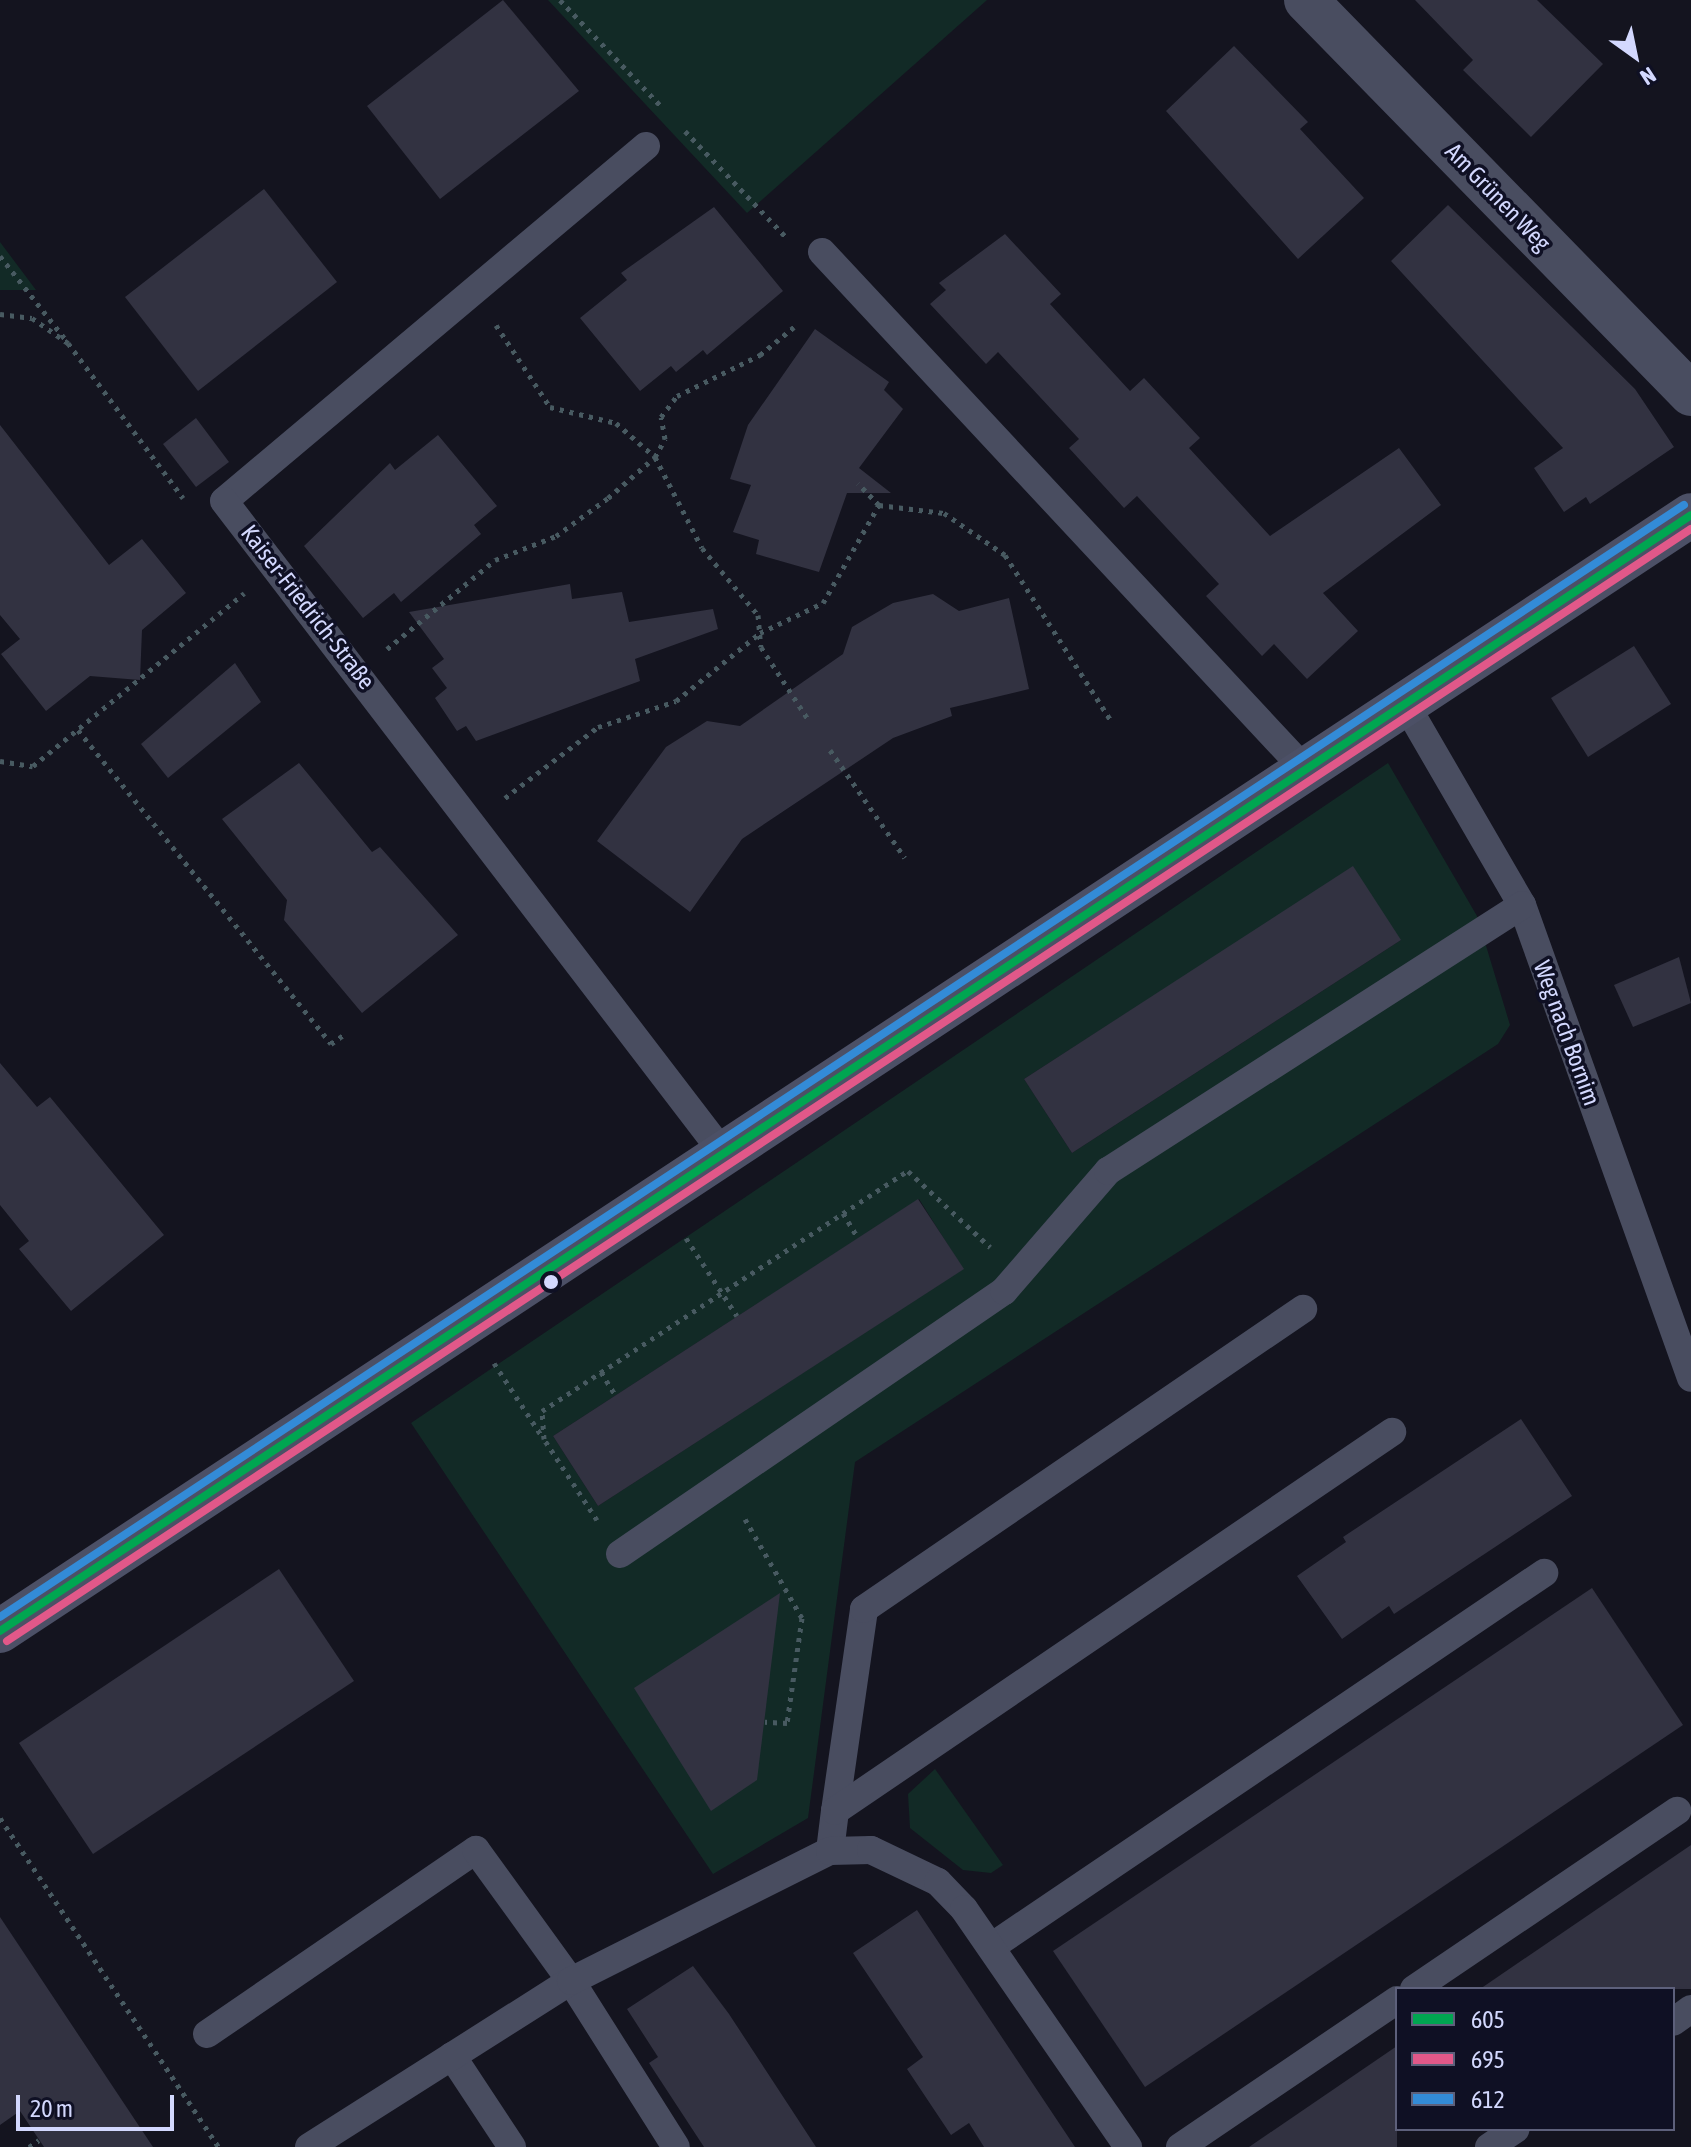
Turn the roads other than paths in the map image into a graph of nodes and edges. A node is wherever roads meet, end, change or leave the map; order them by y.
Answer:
1 (1306, 0) edge
2 (646, 146) dead end
3 (822, 252) road end
4 (1691, 394) edge
5 (1691, 515) edge
6 (1406, 705) junction
7 (1307, 772) junction
8 (1522, 905) junction
9 (724, 1154) junction
10 (1303, 1309) dead end
11 (1691, 1378) edge
12 (1392, 1432) dead end
13 (620, 1554) road end
14 (1544, 1573) dead end
15 (0, 1631) edge
16 (835, 1811) junction
17 (1677, 1811) dead end
18 (830, 1851) junction
19 (991, 1947) junction
20 (571, 1981) junction
21 (1417, 1987) edge
22 (1395, 2001) edge
23 (207, 2034) dead end
24 (452, 2056) junction
25 (1513, 2131) edge
26 (309, 2147) edge
27 (512, 2147) edge
28 (676, 2147) edge
29 (1128, 2147) edge
30 (1180, 2147) edge
31 (1489, 2147) edge

1 - 4 street, Am Grünen Weg
2 - 9 lane, Kaiser-Friedrich-Straße
3 - 7 lane
5 - 6 street
6 - 7 street
6 - 8 lane, Weg nach Bornim
7 - 9 street
8 - 11 lane, Weg nach Bornim
8 - 13 lane
9 - 15 street
10 - 16 lane
12 - 16 lane
14 - 19 lane
16 - 18 lane
17 - 21 lane
18 - 19 lane
18 - 20 lane
19 - 29 lane
20 - 23 lane
20 - 24 lane
20 - 28 lane
22 - 30 lane
24 - 26 lane
24 - 27 lane
25 - 31 lane

